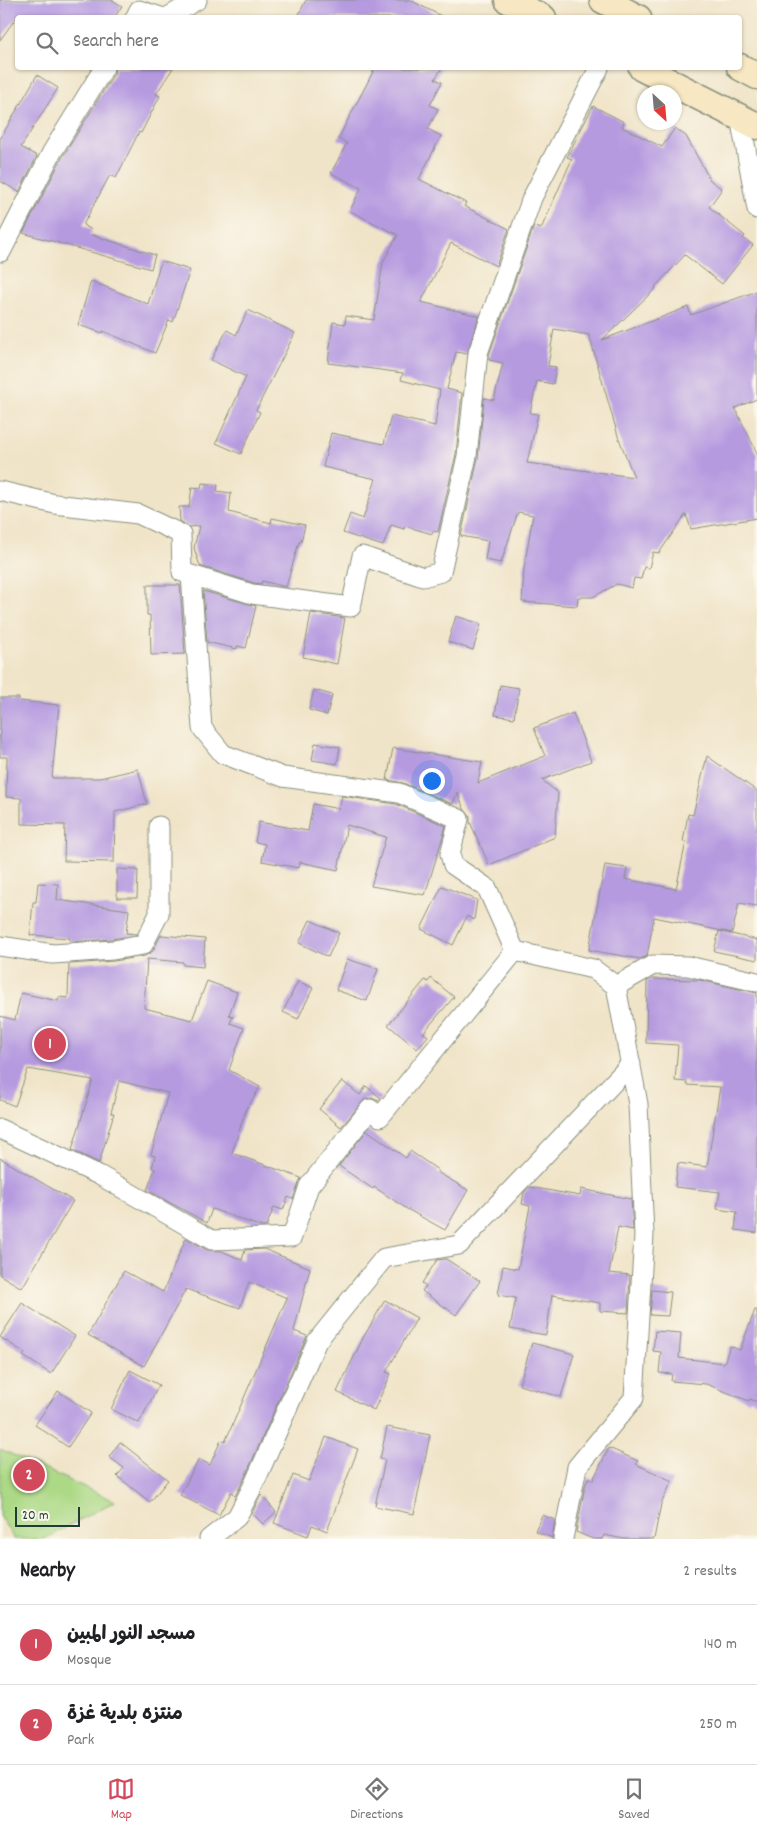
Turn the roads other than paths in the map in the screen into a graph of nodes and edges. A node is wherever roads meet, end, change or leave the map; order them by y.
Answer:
1 (196, 0) edge
2 (508, 0) edge
3 (603, 0) edge
4 (136, 15) edge
5 (155, 15) edge
6 (170, 15) edge
7 (537, 15) edge
8 (632, 15) edge
9 (742, 68) edge
10 (103, 70) edge
11 (598, 70) edge
12 (646, 70) edge
13 (757, 76) edge
14 (748, 122) edge
15 (757, 209) edge
16 (0, 252) edge
17 (0, 491) edge
18 (191, 575) junction
19 (159, 826) dead end
20 (0, 946) edge
21 (516, 951) junction
22 (757, 982) edge
23 (616, 986) junction
24 (631, 1064) junction
25 (0, 1129) edge
26 (209, 1539) edge
27 (563, 1539) edge

1 - 6 street
2 - 7 main road
3 - 8 main road
4 - 5 street
9 - 13 main road
10 - 16 street
11 - 18 street
12 - 14 main road
14 - 15 street
17 - 18 street
18 - 21 street
19 - 20 street
21 - 23 street
21 - 25 street
22 - 23 street
23 - 24 street
24 - 26 street
24 - 27 street

